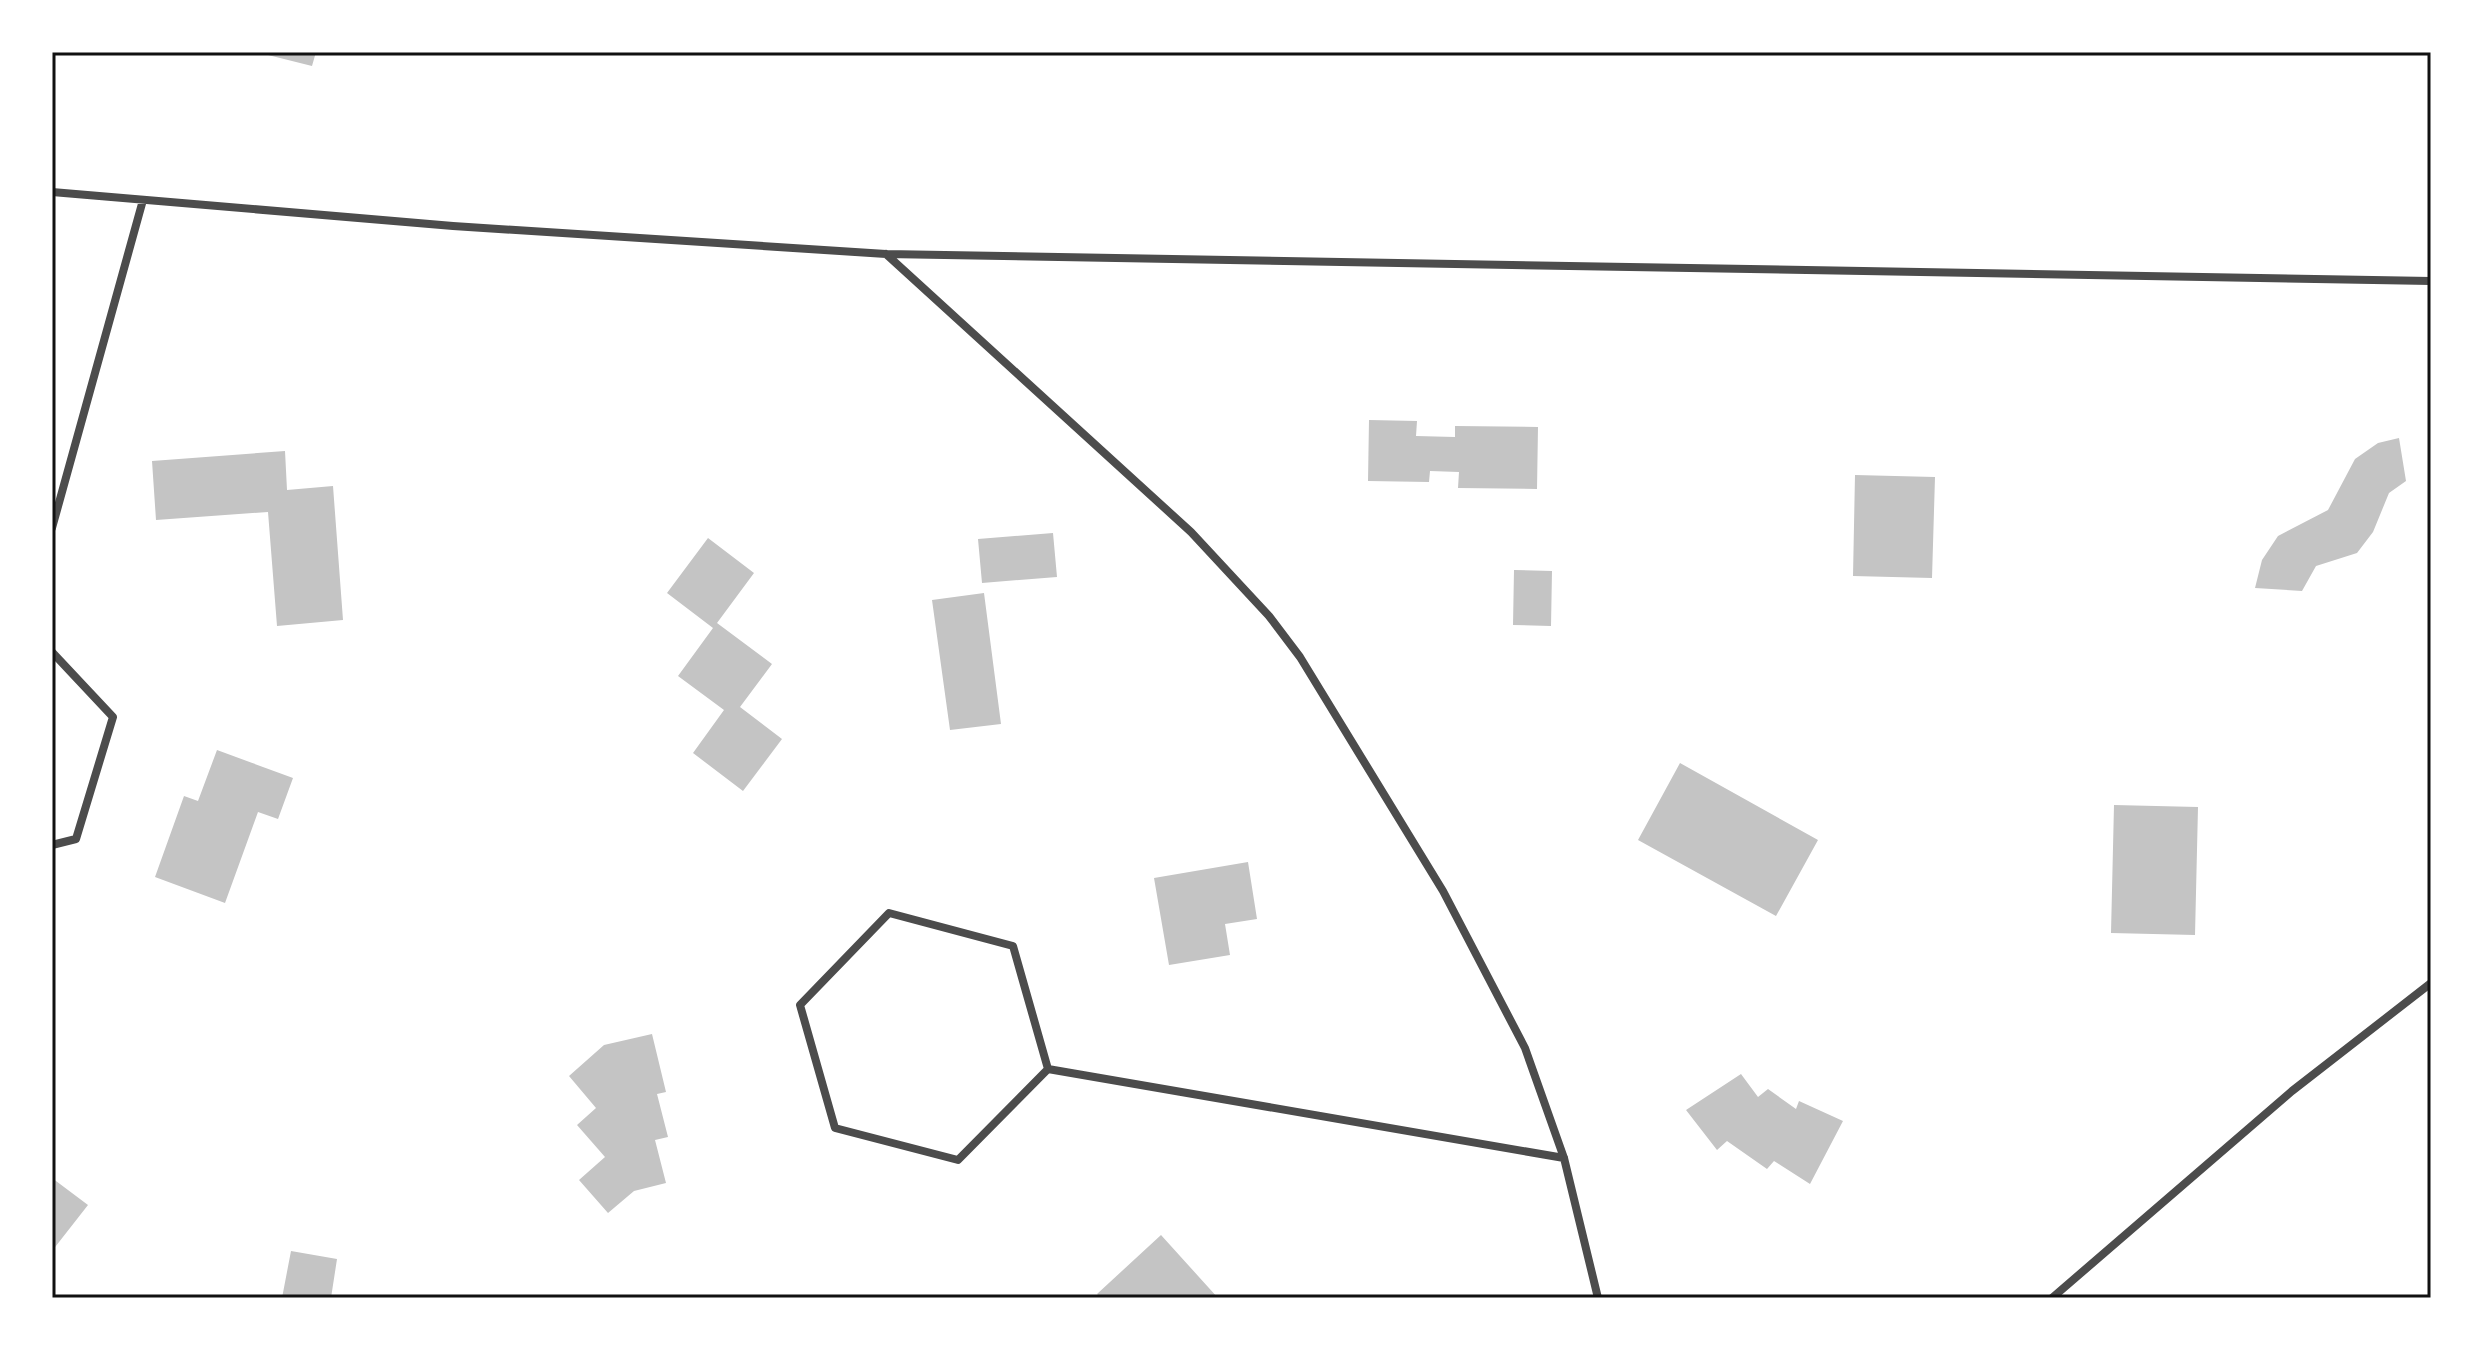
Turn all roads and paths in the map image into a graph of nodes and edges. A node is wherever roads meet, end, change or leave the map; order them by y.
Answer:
1 (52, 192) edge
2 (143, 200) junction
3 (886, 254) junction
4 (2431, 281) edge
5 (52, 528) edge
6 (52, 652) edge
7 (52, 845) edge
8 (2431, 983) edge
9 (1048, 1069) junction
10 (1564, 1158) junction
11 (1598, 1298) edge
12 (2052, 1298) edge

1 - 2 street
2 - 3 street
2 - 5 street
3 - 4 street
3 - 10 street
6 - 7 street
8 - 12 street
9 - 9 street
9 - 10 street
10 - 11 street

